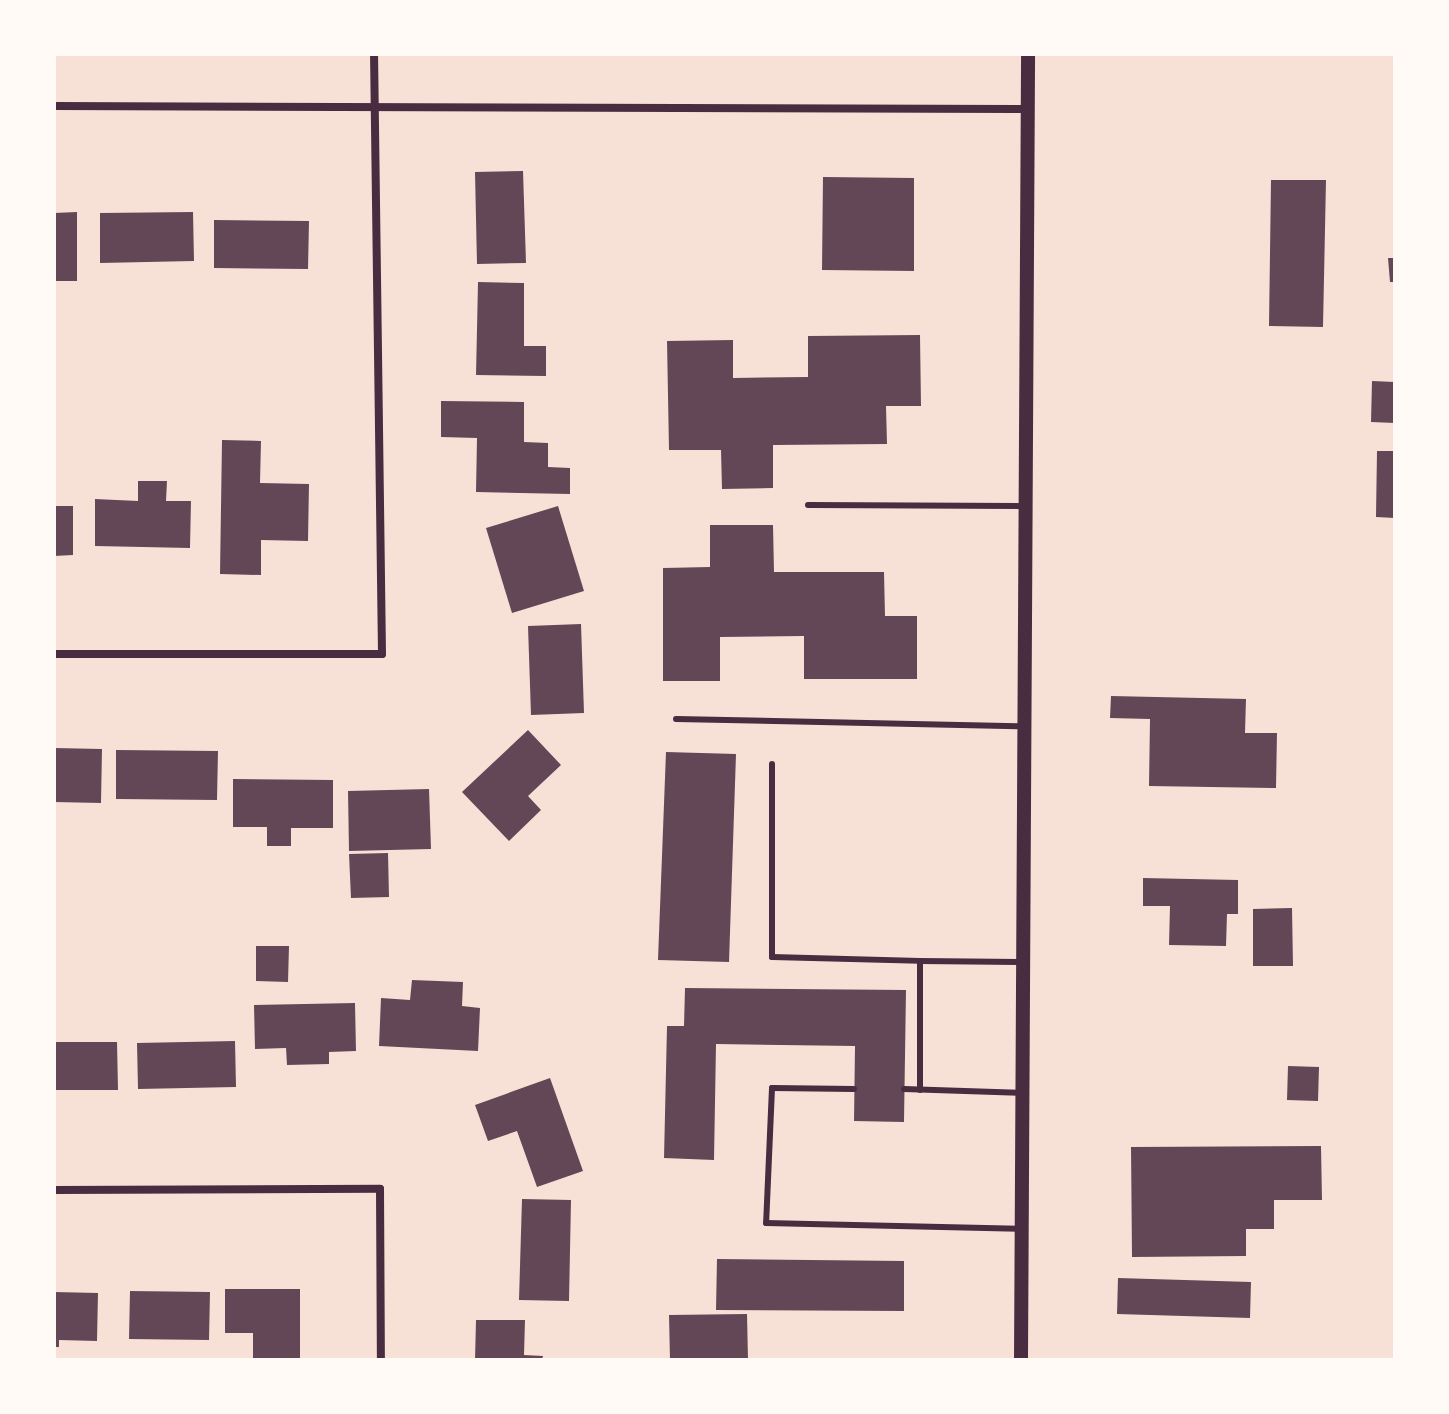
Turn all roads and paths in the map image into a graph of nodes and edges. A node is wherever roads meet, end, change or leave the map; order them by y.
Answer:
1 (374, 54) edge
2 (1028, 54) edge
3 (374, 104) junction
4 (54, 106) edge
5 (1027, 109) junction
6 (808, 505) dead end
7 (1025, 506) junction
8 (54, 654) edge
9 (676, 719) dead end
10 (1024, 726) junction
11 (772, 764) dead end
12 (920, 961) junction
13 (1022, 962) junction
14 (854, 1089) dead end
15 (904, 1089) dead end
16 (920, 1090) junction
17 (1022, 1093) junction
18 (54, 1190) edge
19 (1021, 1229) junction
20 (381, 1360) edge
21 (1021, 1360) edge

1 - 3 street
2 - 5 street
3 - 4 street
3 - 5 street
3 - 8 street
5 - 7 street
6 - 7 lane
7 - 10 street
9 - 10 lane
10 - 13 street
11 - 12 lane
12 - 13 lane
12 - 16 lane
13 - 17 street
14 - 19 lane
15 - 16 lane
16 - 17 lane
17 - 19 street
18 - 20 street
19 - 21 street

